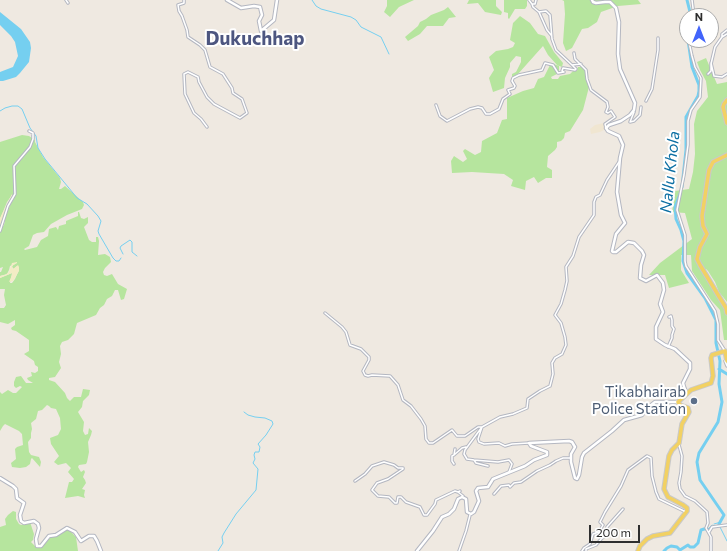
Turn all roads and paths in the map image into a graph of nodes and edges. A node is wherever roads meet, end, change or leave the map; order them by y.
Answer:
1 (66, 0) edge
2 (184, 0) edge
3 (227, 0) edge
4 (276, 0) edge
5 (529, 0) edge
6 (536, 0) edge
7 (592, 0) edge
8 (68, 3) dead end
9 (532, 4) junction
10 (539, 12) junction
11 (727, 30) edge
12 (727, 34) edge
13 (552, 35) junction
14 (722, 37) junction
15 (658, 38) dead end
16 (719, 41) edge
17 (690, 48) edge
18 (714, 48) edge
19 (574, 53) dead end
20 (711, 63) junction
21 (582, 64) junction
22 (572, 65) junction
23 (708, 74) dead end
24 (727, 74) edge
25 (727, 100) edge
26 (646, 101) dead end
27 (436, 105) dead end
28 (641, 106) dead end
29 (634, 110) junction
30 (727, 123) edge
31 (207, 127) dead end
32 (606, 128) junction
33 (29, 131) dead end
34 (727, 155) edge
35 (619, 162) junction
36 (0, 231) edge
37 (325, 313) dead end
38 (727, 313) edge
39 (669, 317) dead end
40 (668, 346) junction
41 (725, 351) junction
42 (727, 359) edge
43 (727, 366) edge
44 (686, 394) junction
45 (678, 402) junction
46 (482, 427) junction
47 (529, 443) junction
48 (679, 443) junction
49 (467, 446) junction
50 (455, 449) dead end
51 (454, 455) junction
52 (571, 458) junction
53 (474, 460) junction
54 (454, 464) dead end
55 (488, 466) dead end
56 (508, 474) junction
57 (0, 478) edge
58 (355, 481) dead end
59 (494, 494) dead end
60 (466, 499) junction
61 (623, 509) dead end
62 (686, 512) junction
63 (470, 515) junction
64 (727, 525) edge
65 (710, 532) junction
66 (590, 544) junction
67 (596, 545) junction
68 (101, 551) edge
69 (417, 551) edge
70 (459, 551) edge
71 (582, 551) edge
72 (586, 551) edge
73 (638, 551) edge
74 (710, 551) edge

1 - 8 street
2 - 31 street
3 - 4 street
5 - 9 street
6 - 9 street
7 - 29 street
9 - 10 street
10 - 13 street
10 - 13 street
11 - 14 street
12 - 14 street
13 - 22 street
14 - 16 street
15 - 26 street
17 - 41 street
18 - 20 street
19 - 21 street
20 - 23 street
20 - 24 street
21 - 22 street
21 - 32 street
22 - 27 street
25 - 30 main road
28 - 29 street
29 - 32 street
32 - 35 street
33 - 36 street
34 - 38 main road
35 - 40 street
35 - 46 street
37 - 46 street
39 - 40 street
40 - 44 street
41 - 42 main road
41 - 44 main road
42 - 43 street
44 - 45 main road
45 - 48 main road
45 - 52 street
46 - 47 street
46 - 49 street
47 - 52 street
47 - 56 street
48 - 62 main road
48 - 65 street
49 - 51 street
49 - 53 street
50 - 51 street
51 - 54 street
52 - 59 street
53 - 55 street
53 - 56 street
56 - 63 street
57 - 68 street
58 - 60 street
60 - 63 street
60 - 69 street
61 - 67 street
62 - 66 street
62 - 73 main road
63 - 70 street
64 - 65 street
65 - 74 street
66 - 67 street
66 - 71 street
67 - 72 street

